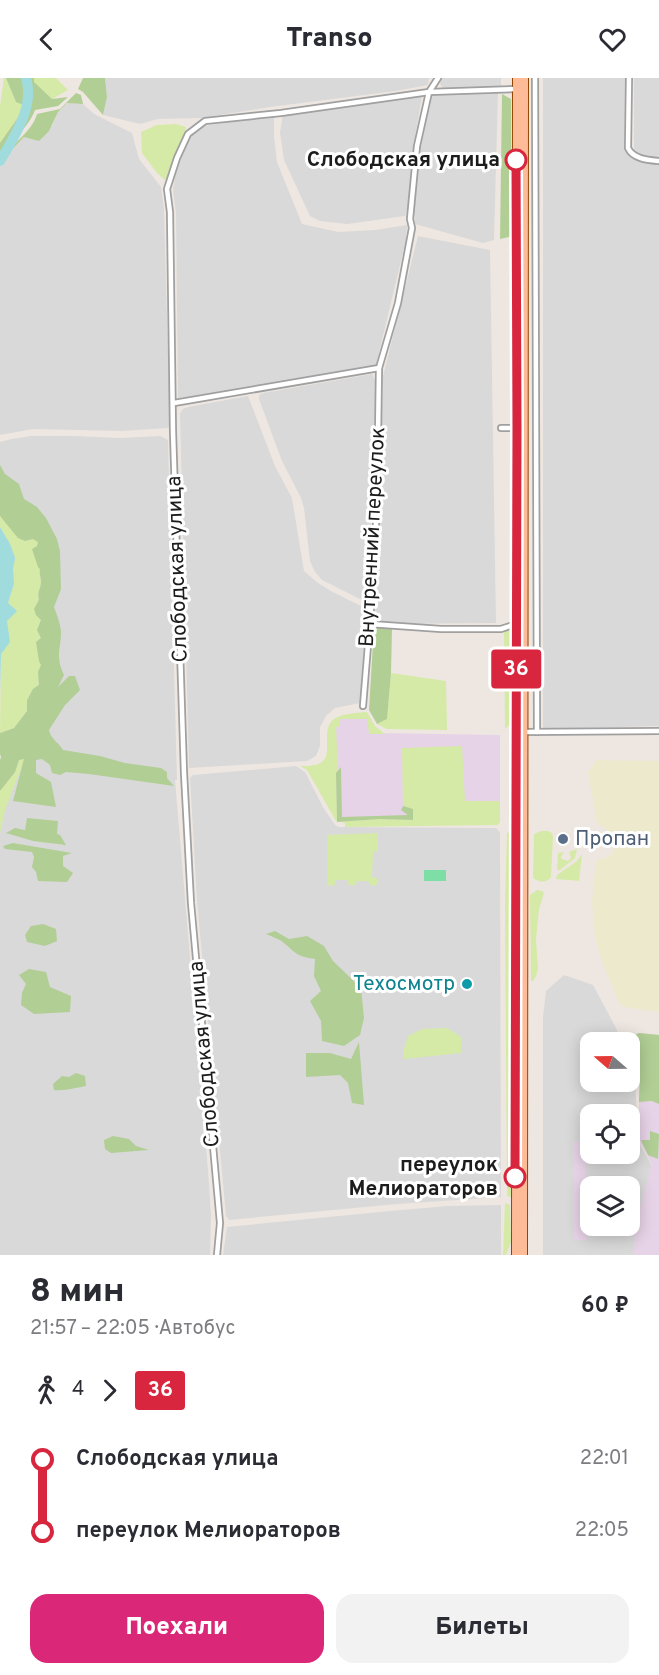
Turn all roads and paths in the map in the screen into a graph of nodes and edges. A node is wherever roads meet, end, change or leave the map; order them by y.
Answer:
1 (438, 78) edge
2 (517, 78) edge
3 (524, 78) edge
4 (535, 78) edge
5 (629, 78) edge
6 (516, 89) junction
7 (429, 92) junction
8 (524, 98) junction
9 (535, 98) junction
10 (659, 161) edge
11 (379, 368) junction
12 (174, 404) junction
13 (501, 428) dead end
14 (521, 428) junction
15 (537, 428) junction
16 (370, 624) junction
17 (516, 624) junction
18 (363, 706) dead end
19 (659, 731) edge
20 (524, 732) junction
21 (537, 732) junction
22 (217, 1255) edge
23 (516, 1255) edge
24 (523, 1255) edge

1 - 7 street
2 - 6 main road
3 - 8 main road
4 - 9 street
5 - 10 street
6 - 7 street, Слободская улица
6 - 14 main road
7 - 11 street, Внутренний переулок
7 - 12 street, Слободская улица
8 - 9 street
8 - 14 main road
9 - 15 street
11 - 12 street
11 - 16 street, Внутренний переулок
12 - 22 street, Слободская улица
13 - 14 street
14 - 15 street
14 - 17 main road
14 - 20 main road
15 - 21 street
16 - 17 street
16 - 18 street, Внутренний переулок
17 - 23 main road
19 - 21 street
20 - 21 street
20 - 24 main road

